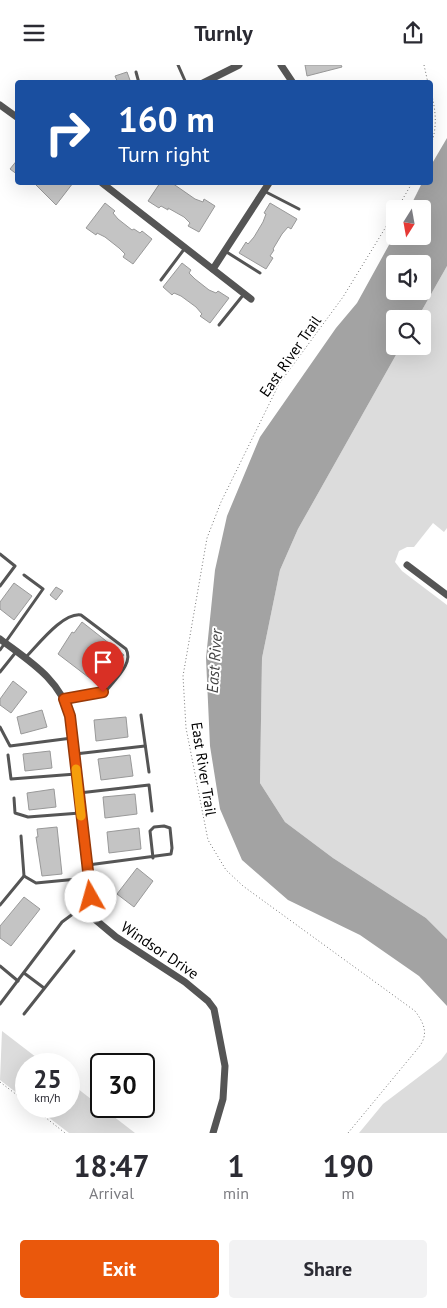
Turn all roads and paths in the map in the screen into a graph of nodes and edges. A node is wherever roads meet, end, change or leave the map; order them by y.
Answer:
1 (178, 65) edge
2 (239, 65) edge
3 (281, 65) edge
4 (424, 65) edge
5 (136, 72) dead end
6 (138, 80) edge
7 (185, 80) edge
8 (209, 80) edge
9 (291, 80) edge
10 (427, 80) edge
11 (433, 102) edge
12 (0, 105) edge
13 (15, 116) edge
14 (433, 139) edge
15 (105, 185) edge
16 (267, 185) edge
17 (411, 185) edge
18 (264, 190) junction
19 (402, 200) edge
20 (299, 209) dead end
21 (386, 227) edge
22 (185, 247) junction
23 (225, 251) junction
24 (213, 269) junction
25 (260, 273) dead end
26 (161, 280) dead end
27 (244, 293) junction
28 (251, 299) dead end
29 (219, 325) dead end
30 (0, 554) edge
31 (407, 565) dead end
32 (24, 575) dead end
33 (0, 586) edge
34 (447, 595) edge
35 (2, 641) edge
36 (0, 649) edge
37 (16, 651) junction
38 (25, 658) junction
39 (0, 672) edge
40 (64, 699) junction
41 (141, 715) dead end
42 (0, 727) edge
43 (72, 738) junction
44 (145, 746) junction
45 (74, 754) junction
46 (8, 755) dead end
47 (149, 772) dead end
48 (76, 773) junction
49 (79, 793) junction
50 (14, 798) dead end
51 (152, 811) dead end
52 (81, 813) junction
53 (21, 836) dead end
54 (153, 858) junction
55 (87, 865) junction
56 (24, 876) junction
57 (89, 878) junction
58 (92, 901) junction
59 (0, 905) edge
60 (74, 951) dead end
61 (0, 966) edge
62 (24, 973) junction
63 (18, 981) junction
64 (44, 988) junction
65 (0, 1004) edge
66 (24, 1014) dead end
67 (0, 1082) edge
68 (15, 1094) edge
69 (47, 1118) edge
70 (66, 1133) edge
71 (213, 1133) edge
72 (348, 1133) edge

1 - 7 lane
2 - 8 street
3 - 9 street
4 - 10 path
5 - 6 lane
11 - 14 path
12 - 13 street
15 - 22 street
16 - 18 street
17 - 19 path
18 - 20 lane
18 - 23 street
21 - 72 path, East River Trail
22 - 24 street
22 - 26 lane
23 - 24 street
23 - 25 lane
24 - 27 street
27 - 28 street
27 - 29 lane
30 - 33 lane
31 - 34 street
32 - 35 lane
35 - 36 lane
35 - 37 street, Windsor Drive
37 - 38 street, Windsor Drive
37 - 39 lane
38 - 40 street, Windsor Drive
38 - 40 lane
40 - 43 street, Windsor Drive
41 - 44 lane
42 - 43 lane
43 - 45 street, Windsor Drive
44 - 45 lane
44 - 47 lane
45 - 48 street, Windsor Drive
46 - 48 lane
48 - 49 street, Windsor Drive
49 - 51 lane
49 - 52 street, Windsor Drive
50 - 52 lane
52 - 55 street, Windsor Drive
53 - 56 lane
54 - 54 lane
54 - 55 lane
55 - 57 street, Windsor Drive
56 - 57 lane
56 - 59 lane
57 - 58 street, Windsor Drive
58 - 62 lane
58 - 71 street, Windsor Drive
60 - 64 lane
61 - 63 lane
62 - 63 lane
62 - 64 lane
63 - 65 lane
64 - 66 lane
67 - 68 path
69 - 70 path

